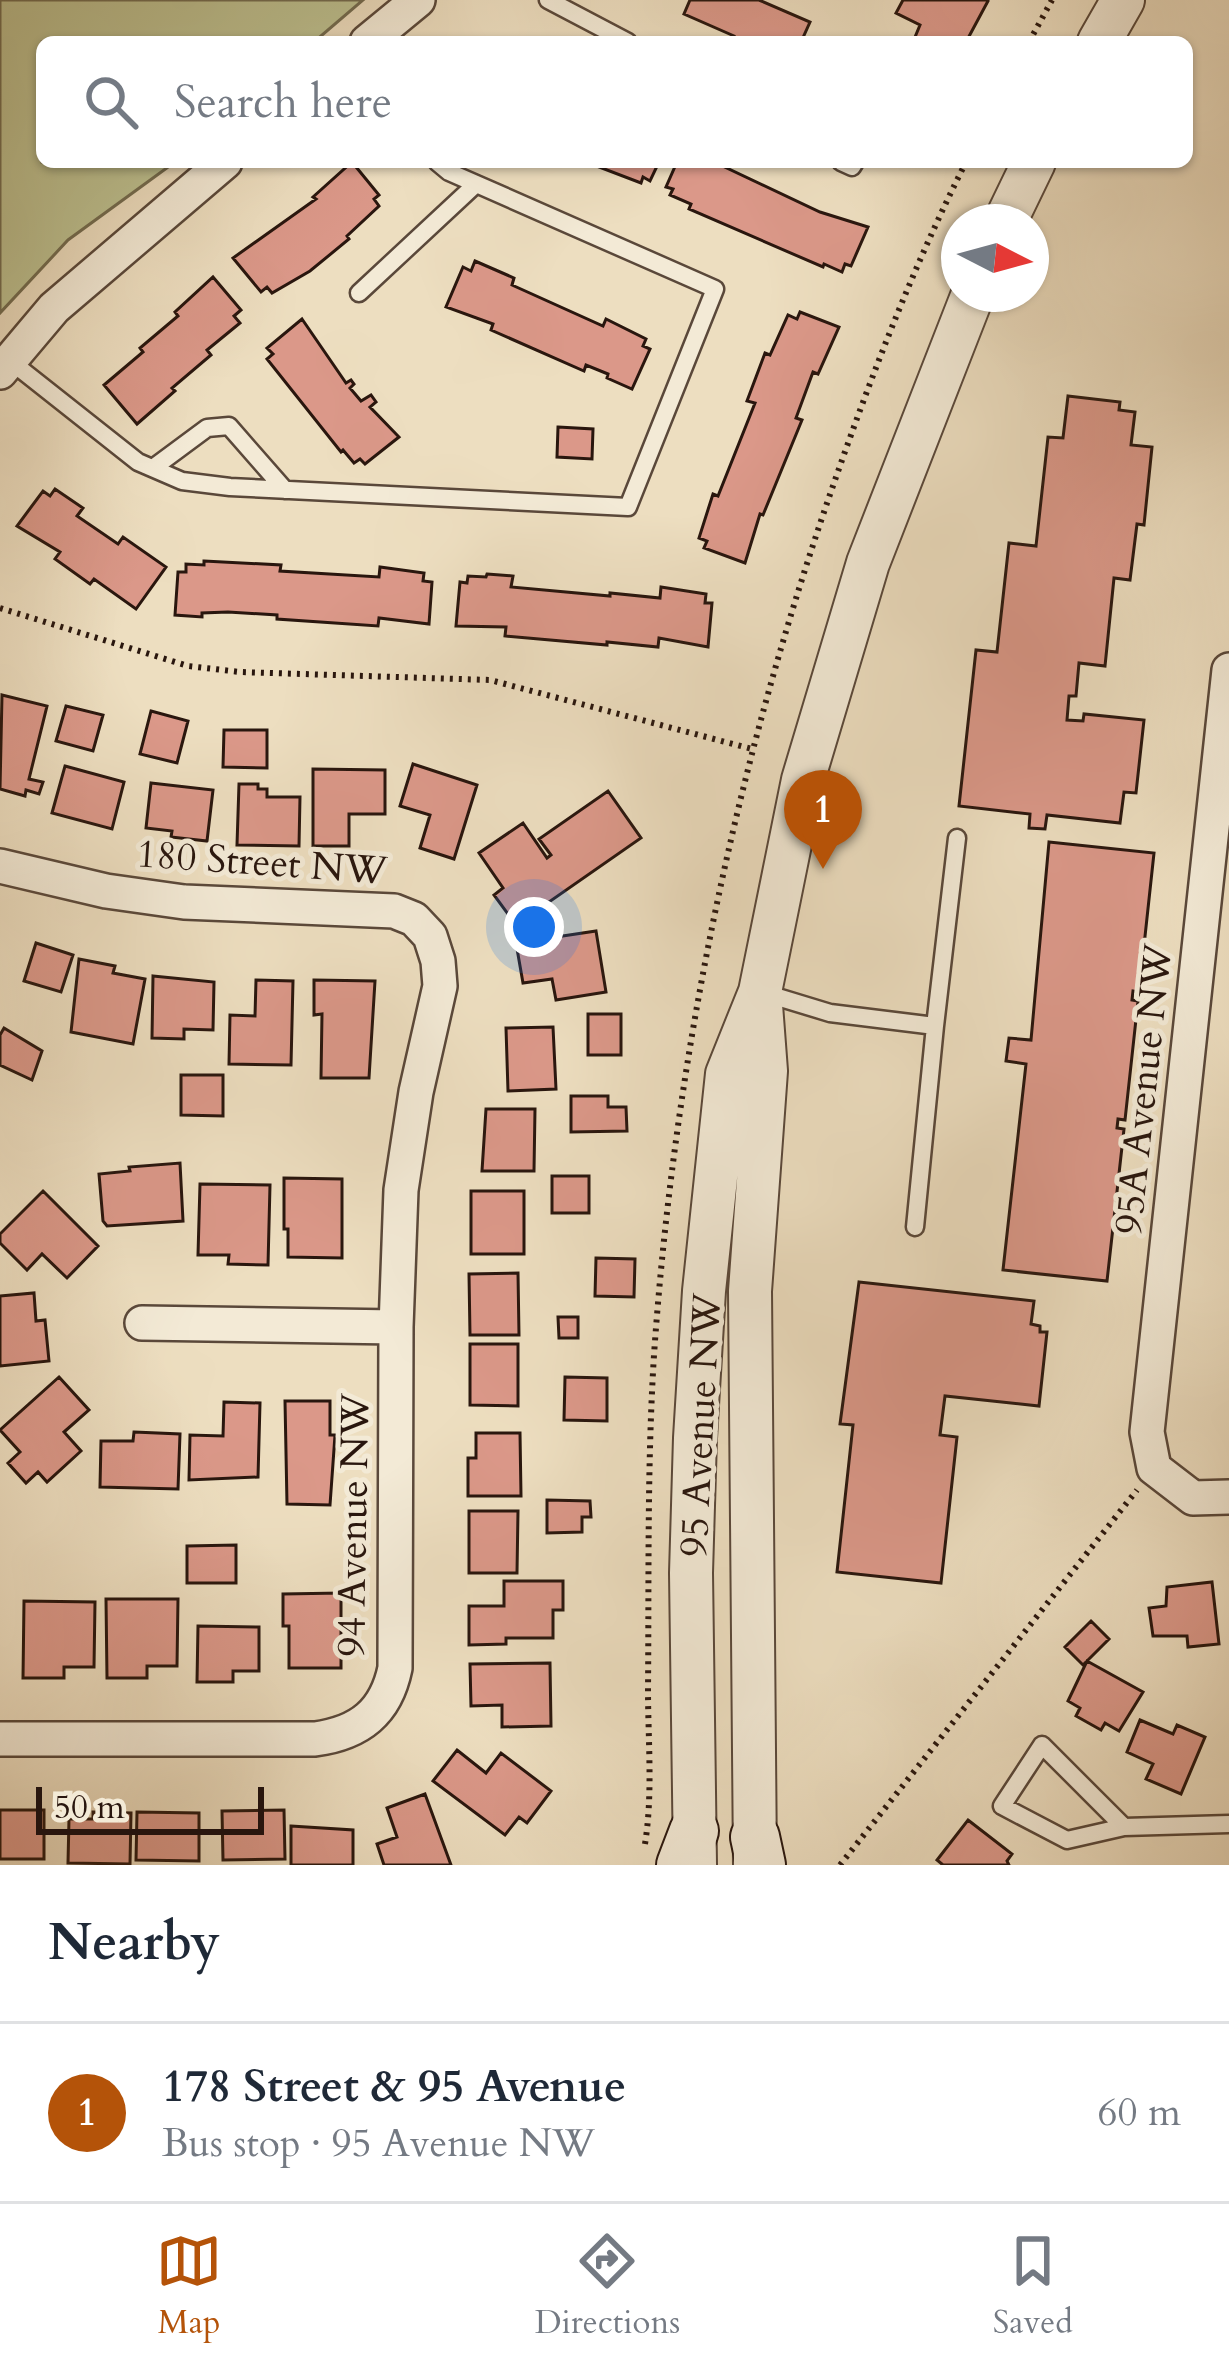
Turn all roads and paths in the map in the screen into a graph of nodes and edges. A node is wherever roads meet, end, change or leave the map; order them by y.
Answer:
1 (418, 0) edge
2 (548, 0) edge
3 (1052, 0) edge
4 (1123, 0) edge
5 (374, 36) edge
6 (617, 36) edge
7 (1032, 36) edge
8 (1102, 36) edge
9 (218, 168) edge
10 (448, 168) edge
11 (1031, 168) edge
12 (476, 184) junction
13 (1014, 204) edge
14 (359, 293) dead end
15 (965, 312) edge
16 (4, 366) edge
17 (153, 469) junction
18 (285, 490) junction
19 (0, 608) edge
20 (1229, 670) edge
21 (753, 749) dead end
22 (958, 838) dead end
23 (0, 866) edge
24 (435, 945) joint
25 (760, 992) junction
26 (935, 1026) junction
27 (914, 1227) dead end
28 (142, 1323) dead end
29 (396, 1328) junction
30 (1154, 1468) junction
31 (1229, 1497) edge
32 (0, 1739) edge
33 (1229, 1824) edge
34 (1124, 1827) junction
35 (690, 1854) edge
36 (757, 1856) edge
37 (840, 1865) edge

1 - 5 street
2 - 6 lane
3 - 7 path
4 - 8 street
9 - 16 street
10 - 12 lane
11 - 13 street
12 - 14 lane
12 - 18 lane
15 - 25 street, 95 Avenue NW
16 - 17 lane
17 - 18 lane
17 - 18 lane
19 - 21 path
20 - 30 street, 95A Avenue NW
22 - 26 lane
23 - 24 street, 180 Street NW
24 - 29 street, 94 Avenue NW
25 - 26 lane
25 - 35 street, 95 Avenue NW
25 - 36 street, 95 Avenue NW
26 - 27 lane
28 - 29 street
29 - 32 street, 94 Avenue NW
30 - 31 street
30 - 37 path
33 - 34 lane
34 - 34 lane

